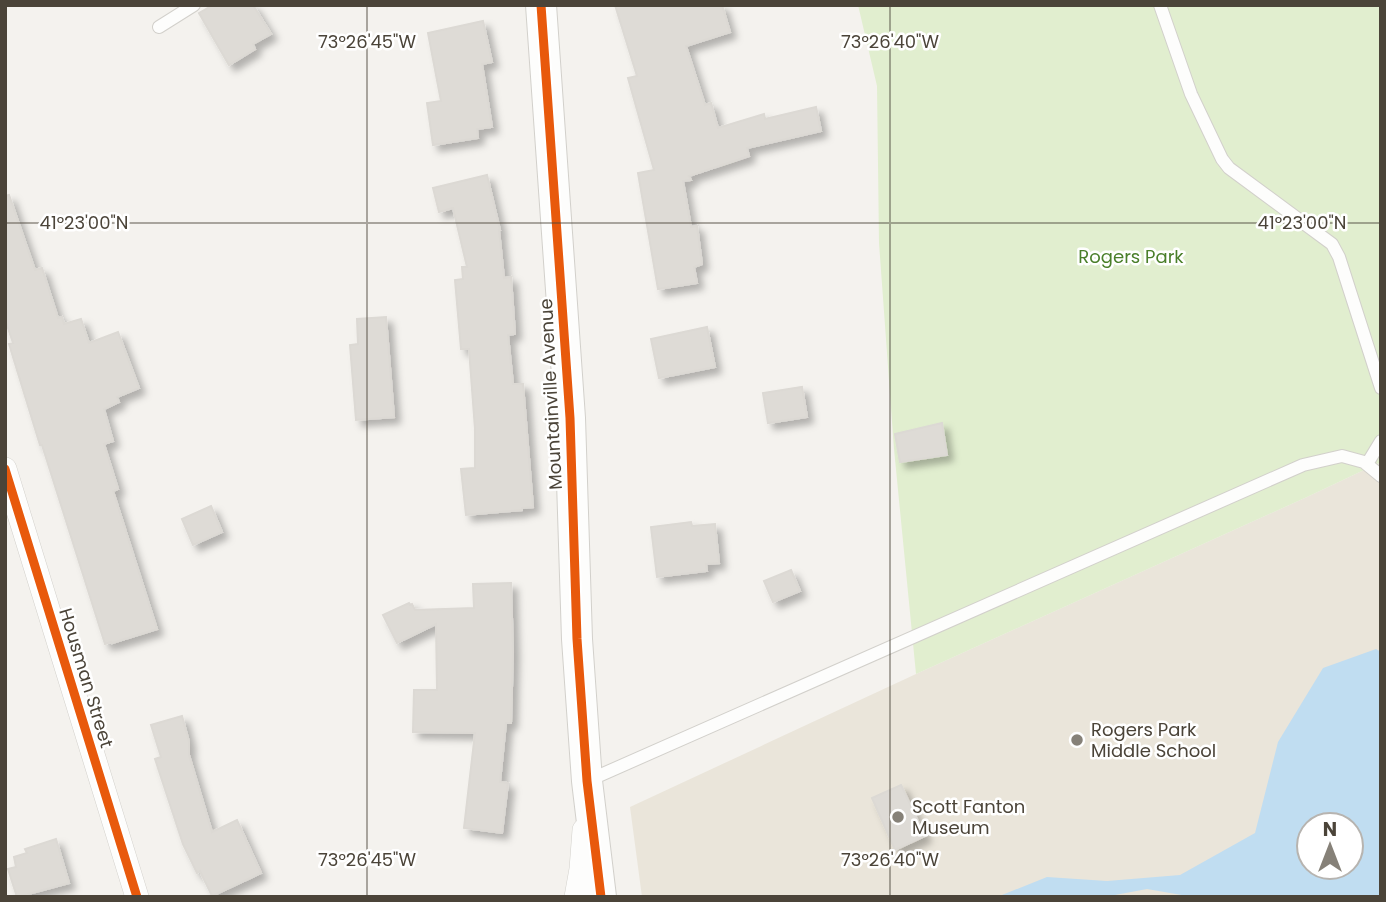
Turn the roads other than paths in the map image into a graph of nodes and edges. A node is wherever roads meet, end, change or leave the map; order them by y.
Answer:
1 (194, 5) edge
2 (541, 5) edge
3 (1160, 5) edge
4 (159, 27) dead end
5 (1381, 388) edge
6 (1381, 441) edge
7 (1367, 464) junction
8 (5, 468) edge
9 (1381, 476) edge
10 (587, 781) junction
11 (137, 897) edge
12 (576, 897) edge
13 (601, 897) edge

1 - 4 lane
2 - 10 street, Mountainville Avenue
3 - 5 lane
6 - 7 lane
7 - 9 lane
7 - 10 lane
8 - 11 street, Housman Street
10 - 12 street
10 - 13 street, Mountainville Avenue

